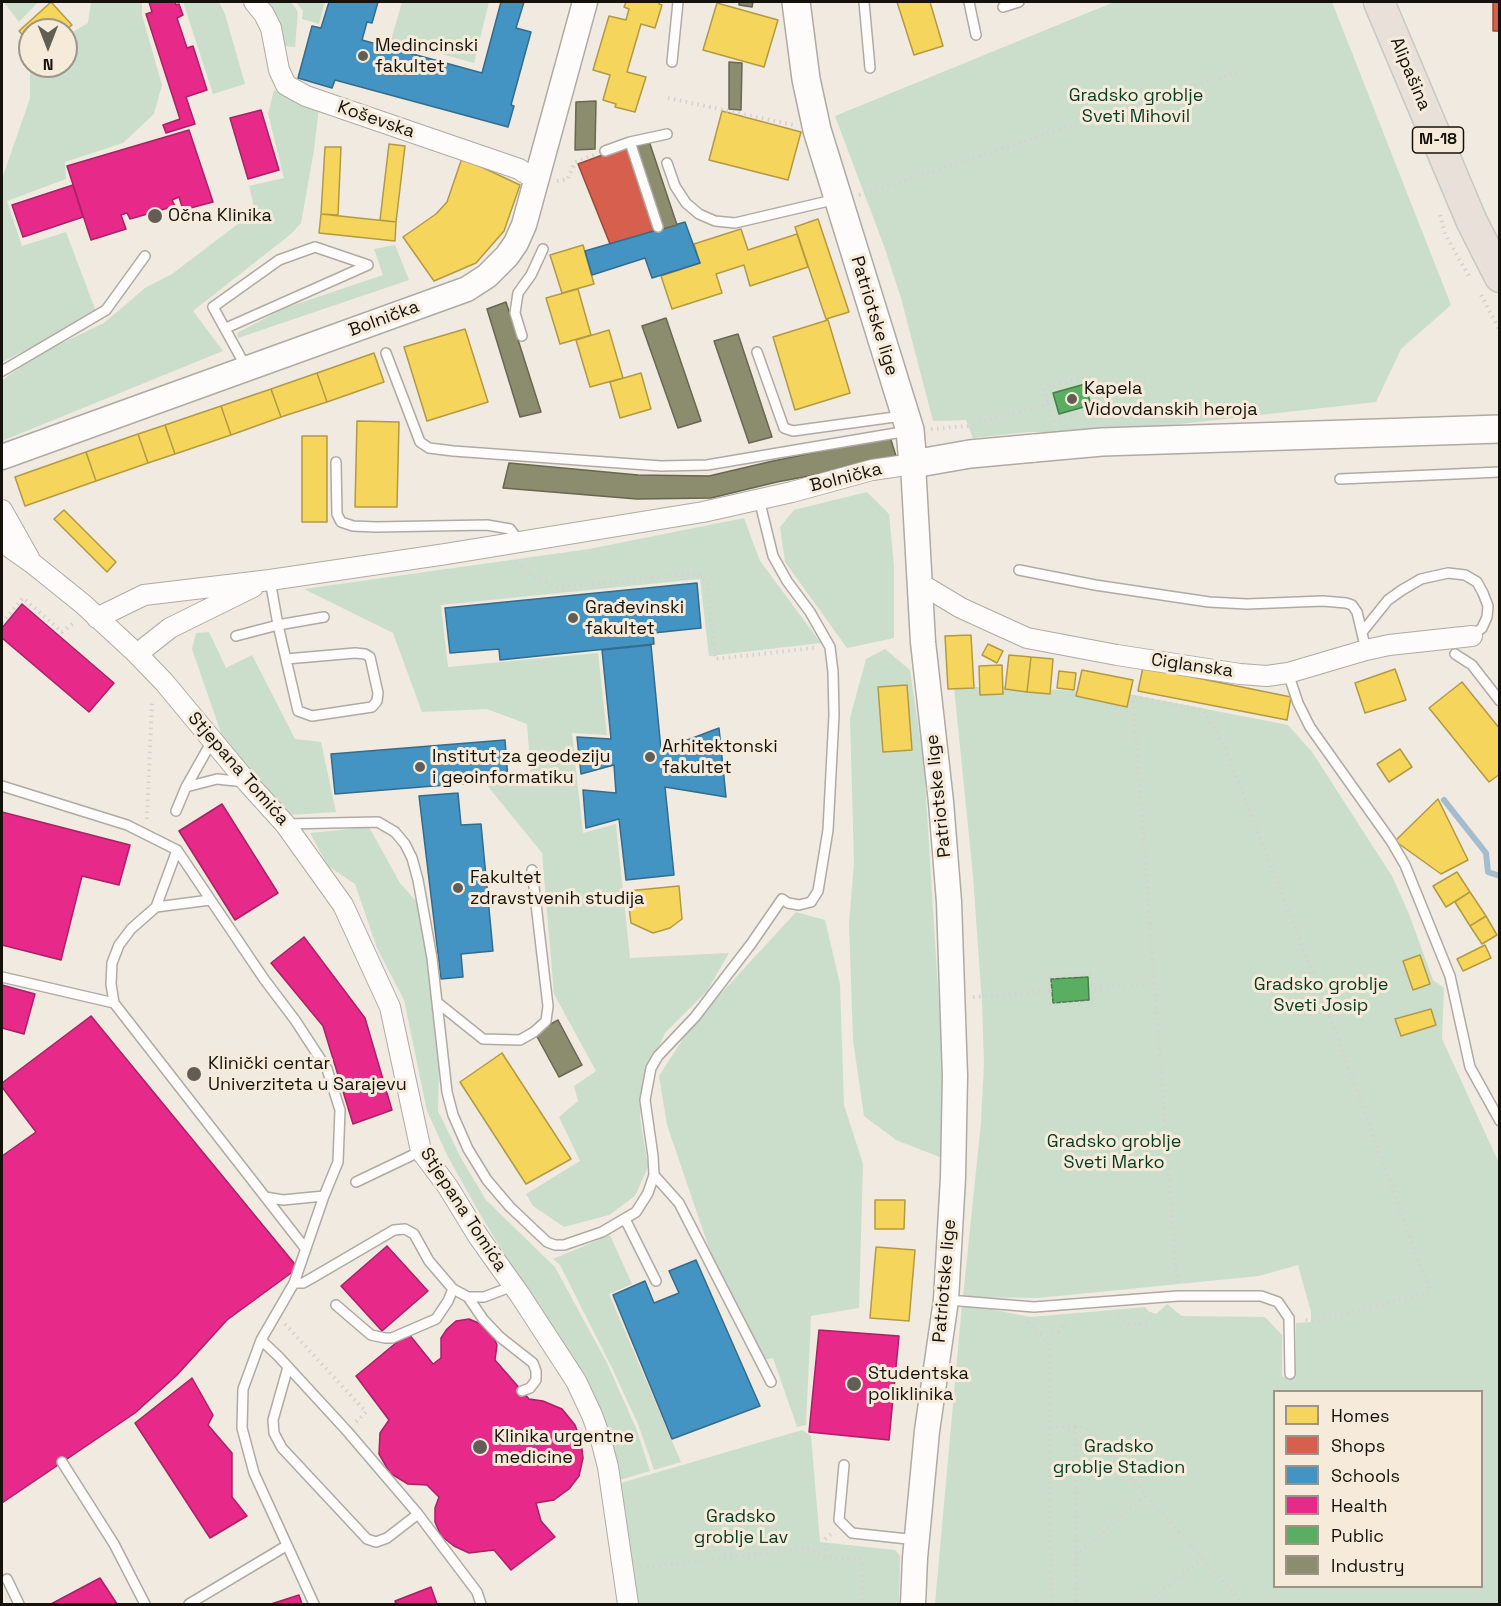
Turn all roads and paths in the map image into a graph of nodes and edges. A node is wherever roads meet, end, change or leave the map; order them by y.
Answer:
1 (585, 2) edge
2 (678, 2) edge
3 (796, 2) edge
4 (864, 2) edge
5 (969, 2) edge
6 (1019, 2) edge
7 (1379, 2) edge
8 (1003, 7) dead end
9 (259, 8) edge
10 (976, 35) dead end
11 (672, 62) dead end
12 (870, 68) dead end
13 (1237, 72) dead end
14 (668, 98) dead end
15 (817, 130) junction
16 (667, 134) dead end
17 (630, 141) junction
18 (605, 151) dead end
19 (591, 156) dead end
20 (575, 162) dead end
21 (667, 163) dead end
22 (536, 180) junction
23 (838, 200) junction
24 (658, 227) dead end
25 (543, 249) dead end
26 (145, 256) dead end
27 (1500, 277) edge
28 (226, 328) junction
29 (522, 336) dead end
30 (757, 352) dead end
31 (386, 353) dead end
32 (246, 368) junction
33 (2, 371) edge
34 (1147, 381) dead end
35 (1092, 394) junction
36 (1048, 404) junction
37 (907, 423) junction
38 (1500, 429) edge
39 (2, 457) edge
40 (336, 462) dead end
41 (913, 464) junction
42 (1500, 472) edge
43 (1341, 479) dead end
44 (759, 499) junction
45 (2, 510) edge
46 (2, 542) edge
47 (520, 542) junction
48 (498, 546) junction
49 (32, 563) junction
50 (1019, 570) dead end
51 (268, 580) junction
52 (921, 585) junction
53 (324, 617) dead end
54 (97, 618) junction
55 (2, 623) edge
56 (71, 624) dead end
57 (278, 625) junction
58 (236, 636) dead end
59 (1473, 636) joint
60 (1364, 640) junction
61 (830, 647) junction
62 (137, 654) junction
63 (1455, 654) dead end
64 (286, 659) junction
65 (1288, 673) junction
66 (1500, 701) edge
67 (151, 723) dead end
68 (212, 741) junction
69 (247, 782) junction
70 (2, 786) edge
71 (186, 787) junction
72 (176, 811) dead end
73 (285, 824) junction
74 (147, 834) junction
75 (177, 850) junction
76 (532, 870) dead end
77 (210, 900) junction
78 (156, 907) junction
79 (2, 977) edge
80 (1154, 984) junction
81 (1093, 988) junction
82 (1050, 991) junction
83 (954, 998) junction
84 (114, 1003) junction
85 (438, 1003) junction
86 (1500, 1121) edge
87 (421, 1151) junction
88 (654, 1175) junction
89 (356, 1182) dead end
90 (324, 1196) junction
91 (265, 1197) junction
92 (625, 1219) junction
93 (305, 1248) junction
94 (656, 1281) dead end
95 (294, 1283) junction
96 (513, 1286) junction
97 (453, 1289) junction
98 (1178, 1296) junction
99 (468, 1297) junction
100 (1158, 1297) junction
101 (946, 1299) junction
102 (336, 1305) dead end
103 (1109, 1317) dead end
104 (1289, 1318) junction
105 (1079, 1319) dead end
106 (282, 1321) dead end
107 (1039, 1333) dead end
108 (261, 1340) junction
109 (1049, 1343) dead end
110 (288, 1367) junction
111 (1290, 1374) dead end
112 (771, 1383) dead end
113 (522, 1391) dead end
114 (1050, 1427) junction
115 (1074, 1427) junction
116 (347, 1431) junction
117 (62, 1462) dead end
118 (844, 1466) dead end
119 (1146, 1495) junction
120 (418, 1514) junction
121 (842, 1522) junction
122 (917, 1540) junction
123 (286, 1546) junction
124 (825, 1557) junction
125 (1076, 1557) junction
126 (1202, 1559) junction
127 (640, 1568) dead end
128 (7, 1579) dead end
129 (19, 1605) edge
130 (145, 1605) edge
131 (189, 1605) edge
132 (314, 1605) edge
133 (481, 1605) edge
134 (628, 1605) edge
135 (862, 1605) edge
136 (913, 1605) edge
137 (1051, 1605) edge
138 (1077, 1605) edge
139 (1145, 1605) edge
140 (1243, 1605) edge

1 - 22 street, Bolnička
2 - 11 lane
3 - 15 main road, Patriotske lige
4 - 12 lane
5 - 10 lane
6 - 8 lane
7 - 27 main road, Alipašina / M-18
9 - 22 street, Koševska
13 - 23 path
14 - 15 path
15 - 23 main road, Patriotske lige
16 - 17 lane
17 - 18 lane
17 - 24 lane
19 - 20 path
21 - 23 lane
22 - 32 street, Bolnička
23 - 37 main road, Patriotske lige
25 - 29 lane
26 - 33 lane
28 - 28 lane
28 - 32 lane
30 - 37 lane
31 - 37 lane
32 - 39 street, Bolnička
34 - 35 path
35 - 36 path
35 - 36 path
36 - 37 path
37 - 41 main road, Patriotske lige
38 - 41 main road, Bolnička, bridge
40 - 47 lane
41 - 44 street, Bolnička
41 - 52 street, Patriotske lige
42 - 43 lane
44 - 47 street, Bolnička
44 - 61 lane
45 - 49 street, Stjepana Tomića
46 - 49 street, Stjepana Tomića
47 - 48 street, Bolnička
48 - 51 street, Bolnička
48 - 61 path
49 - 54 street, Stjepana Tomića
50 - 60 lane
51 - 54 street, Bolnička
51 - 57 lane
51 - 62 street, Bolnička
52 - 65 street, Ciglanska
52 - 83 street, Patriotske lige
53 - 57 lane
54 - 62 street, Stjepana Tomića
55 - 56 path
57 - 58 lane
57 - 64 lane
59 - 60 street, Ciglanska
59 - 60 lane
60 - 65 street, Ciglanska
61 - 88 lane
62 - 68 street, Stjepana Tomića
63 - 66 lane
64 - 64 lane
65 - 86 lane
67 - 74 path
68 - 69 street, Stjepana Tomića
68 - 71 lane
69 - 71 lane
69 - 73 street, Stjepana Tomića
70 - 74 lane
71 - 72 lane
73 - 85 lane
73 - 87 street, Stjepana Tomića
74 - 75 lane
75 - 77 lane
75 - 78 lane
76 - 85 lane
77 - 78 lane
77 - 90 lane
78 - 84 lane
79 - 84 lane
80 - 81 path
80 - 98 path
80 - 104 path
81 - 82 path
81 - 82 path
82 - 83 path
83 - 101 street, Patriotske lige
84 - 91 lane
85 - 92 lane
87 - 89 lane
87 - 96 street, Stjepana Tomića
88 - 92 lane
88 - 112 lane
90 - 91 lane
90 - 93 lane
91 - 93 lane
92 - 94 lane
93 - 95 lane
95 - 97 lane
95 - 108 lane
96 - 99 lane
96 - 134 street, Stjepana Tomića
97 - 99 lane
97 - 102 lane
98 - 100 lane
98 - 104 lane
99 - 113 lane
100 - 101 lane
100 - 103 path
101 - 122 street, Patriotske lige
104 - 111 lane
105 - 107 path
106 - 116 path
108 - 110 lane
108 - 123 lane
109 - 114 path
110 - 116 lane
110 - 120 lane
114 - 115 path
114 - 137 path
115 - 119 path
115 - 125 path
116 - 120 lane
117 - 130 lane
118 - 121 lane
119 - 125 path
119 - 126 path
120 - 133 lane
121 - 122 lane
121 - 124 path
122 - 136 street, Patriotske lige
123 - 131 lane
123 - 132 lane
124 - 127 path
124 - 135 path
125 - 138 path
126 - 139 path
126 - 140 path
128 - 129 lane

